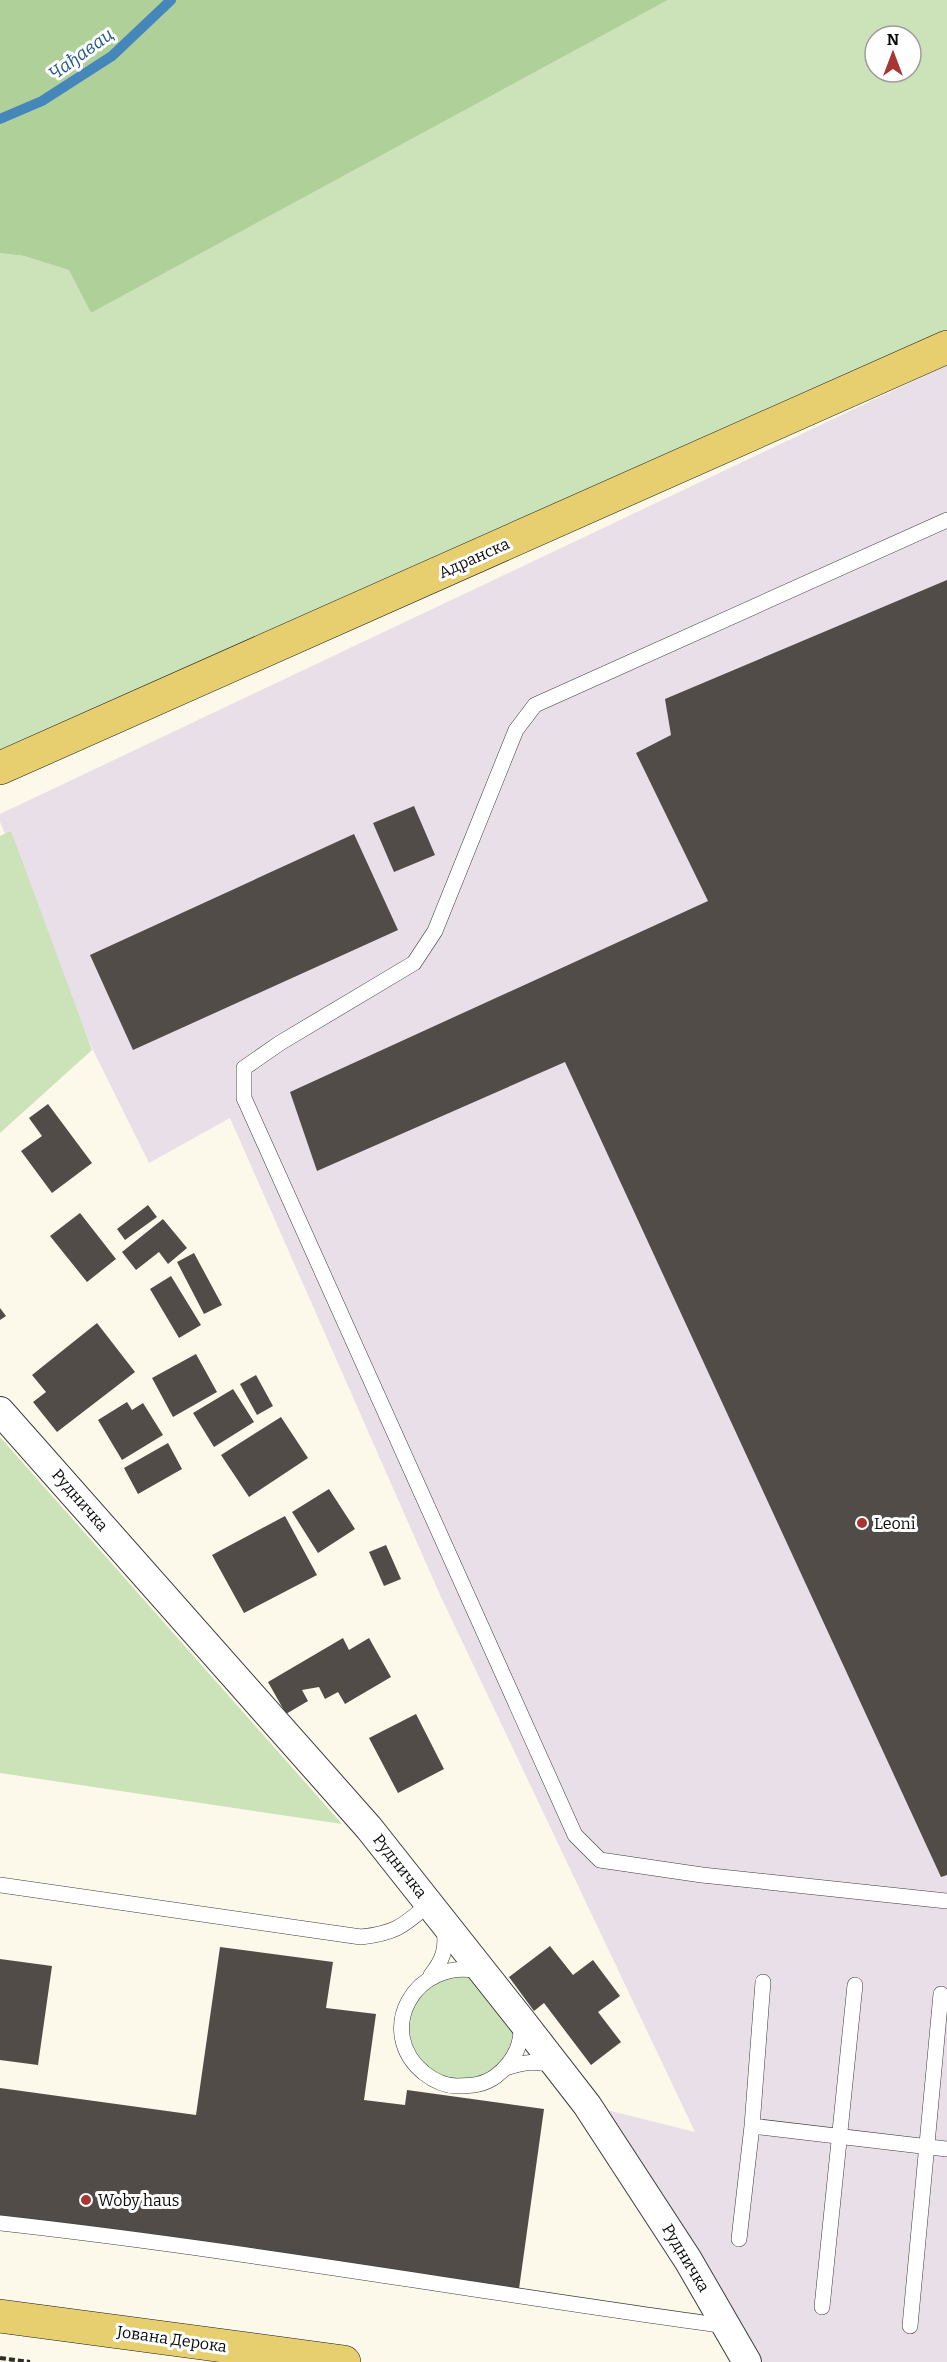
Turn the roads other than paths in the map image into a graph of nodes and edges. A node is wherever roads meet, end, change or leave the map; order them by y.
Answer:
1 (947, 347) edge
2 (947, 520) edge
3 (0, 768) edge
4 (0, 1411) edge
5 (0, 1885) edge
6 (947, 1901) edge
7 (435, 1912) junction
8 (483, 1971) junction
9 (429, 1977) junction
10 (763, 1982) dead end
11 (855, 1985) dead end
12 (941, 1994) dead end
13 (521, 2020) junction
14 (558, 2067) junction
15 (506, 2068) junction
16 (752, 2126) junction
17 (839, 2137) junction
18 (927, 2146) junction
19 (947, 2149) edge
20 (0, 2223) edge
21 (739, 2239) dead end
22 (822, 2307) dead end
23 (0, 2316) edge
24 (726, 2326) junction
25 (910, 2326) dead end
26 (344, 2362) edge
27 (747, 2362) edge

1 - 3 main road, Адранска
2 - 6 lane
4 - 7 street, Рудничка
5 - 7 lane
7 - 8 street, Рудничка
7 - 9 lane
8 - 9 lane
8 - 13 street, Рудничка
9 - 15 lane
10 - 16 lane
11 - 17 lane
12 - 18 lane
13 - 14 street, Рудничка
13 - 15 lane
14 - 15 lane
14 - 24 street, Рудничка
16 - 17 lane
16 - 21 lane
17 - 18 lane
17 - 22 lane
18 - 19 lane
18 - 25 lane
20 - 24 lane
23 - 26 main road, Јована Дерока
24 - 27 street, Рудничка

